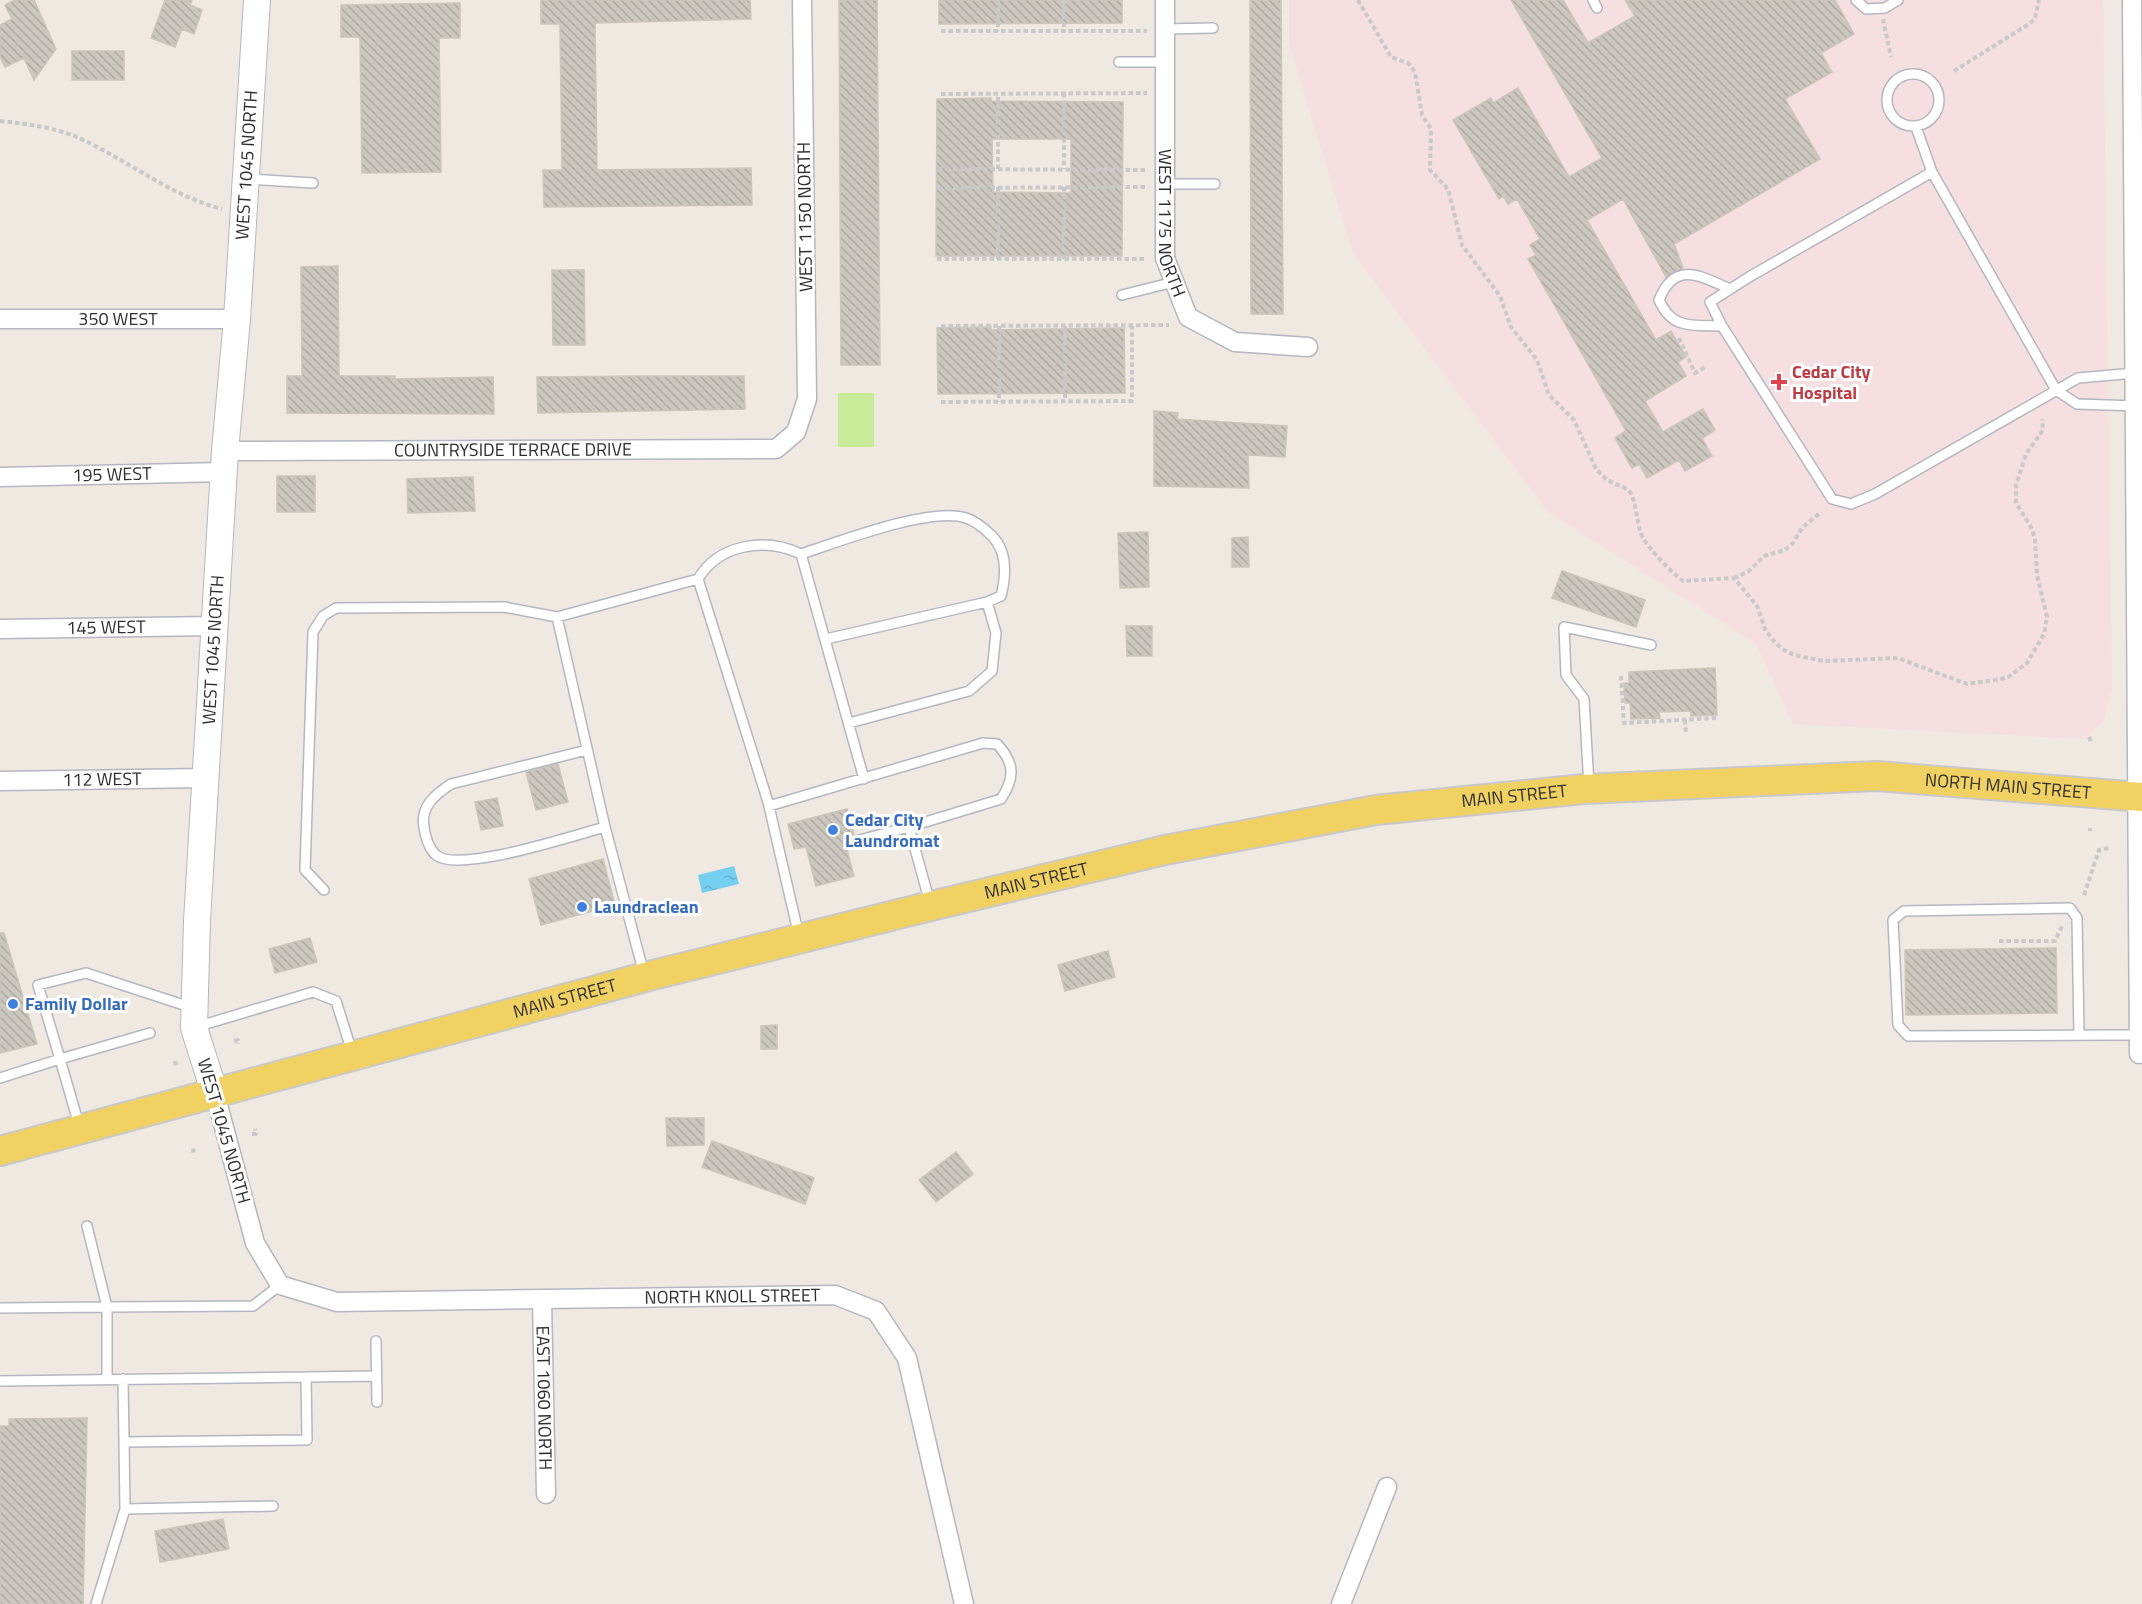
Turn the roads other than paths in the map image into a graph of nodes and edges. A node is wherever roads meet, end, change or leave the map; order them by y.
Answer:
1 (257, 0) edge
2 (802, 0) edge
3 (1165, 0) edge
4 (1856, 0) edge
5 (1898, 0) edge
6 (2132, 0) edge
7 (1213, 28) dead end
8 (1156, 30) junction
9 (1119, 62) dead end
10 (1165, 62) junction
11 (2137, 87) edge
12 (1916, 127) junction
13 (1932, 172) junction
14 (246, 178) junction
15 (2138, 180) edge
16 (313, 183) dead end
17 (1215, 184) dead end
18 (1156, 185) junction
19 (1174, 282) junction
20 (1730, 289) junction
21 (1122, 295) dead end
22 (0, 319) edge
23 (237, 319) junction
24 (1722, 326) junction
25 (1308, 346) dead end
26 (2135, 373) junction
27 (2056, 390) junction
28 (2136, 406) junction
29 (796, 432) joint
30 (225, 462) junction
31 (0, 477) edge
32 (801, 554) junction
33 (698, 579) junction
34 (2140, 585) edge
35 (987, 602) junction
36 (556, 617) junction
37 (214, 626) junction
38 (0, 629) edge
39 (826, 639) junction
40 (1651, 645) dead end
41 (849, 723) junction
42 (587, 750) junction
43 (1878, 776) joint
44 (205, 778) junction
45 (864, 779) junction
46 (0, 781) edge
47 (1589, 788) junction
48 (2141, 797) edge
49 (769, 806) junction
50 (605, 827) junction
51 (909, 827) junction
52 (848, 843) dead end
53 (324, 890) dead end
54 (931, 906) junction
55 (800, 939) junction
56 (645, 977) junction
57 (194, 1018) junction
58 (150, 1033) dead end
59 (2079, 1035) junction
60 (2139, 1044) joint
61 (353, 1055) junction
62 (60, 1059) junction
63 (0, 1078) edge
64 (214, 1094) junction
65 (81, 1130) junction
66 (0, 1151) edge
67 (87, 1226) dead end
68 (280, 1285) junction
69 (542, 1300) junction
70 (106, 1307) junction
71 (0, 1308) edge
72 (376, 1341) dead end
73 (376, 1376) junction
74 (306, 1377) junction
75 (107, 1379) junction
76 (123, 1379) junction
77 (0, 1381) edge
78 (377, 1402) dead end
79 (124, 1442) junction
80 (1387, 1487) dead end
81 (546, 1494) dead end
82 (273, 1506) dead end
83 (125, 1509) junction
84 (96, 1604) edge
85 (964, 1604) edge
86 (1341, 1604) edge

1 - 14 main road, WEST 1045 NORTH
2 - 29 street, WEST 1150 NORTH
3 - 8 street, WEST 1175 NORTH
4 - 5 lane
6 - 11 street
7 - 8 lane
8 - 10 street, WEST 1175 NORTH
9 - 10 lane
10 - 18 street, WEST 1175 NORTH
11 - 15 street
12 - 12 lane
12 - 13 lane
13 - 20 lane
13 - 27 lane
14 - 16 lane
14 - 23 main road, WEST 1045 NORTH
15 - 26 street
17 - 18 lane
18 - 19 street, WEST 1175 NORTH
19 - 21 lane
19 - 25 street, WEST 1175 NORTH
20 - 24 lane
20 - 24 lane
22 - 23 street, 350 WEST
23 - 30 main road, WEST 1045 NORTH
24 - 27 lane
26 - 27 lane
26 - 28 street
27 - 28 lane
28 - 34 street
29 - 30 street, COUNTRYSIDE TERRACE DRIVE
30 - 31 street, 195 WEST
30 - 37 main road, WEST 1045 NORTH
32 - 33 lane
32 - 35 lane
32 - 39 lane
33 - 36 lane
33 - 49 lane
34 - 48 street
35 - 39 lane
35 - 41 lane
36 - 42 lane
36 - 53 lane
37 - 38 street, 145 WEST
37 - 44 main road, WEST 1045 NORTH
39 - 41 lane
40 - 47 lane
41 - 45 lane
42 - 50 lane
42 - 50 lane
43 - 47 main road, MAIN STREET
43 - 48 main road, NORTH MAIN STREET
44 - 46 street, 112 WEST
44 - 57 main road, WEST 1045 NORTH
45 - 49 lane
45 - 51 lane
47 - 54 main road, MAIN STREET
48 - 60 street
49 - 55 lane
50 - 56 lane
51 - 52 lane
51 - 54 lane
54 - 55 main road, MAIN STREET
55 - 56 main road, MAIN STREET
56 - 61 main road, MAIN STREET
57 - 61 lane
57 - 62 lane
57 - 64 main road, WEST 1045 NORTH
58 - 62 lane
59 - 59 lane
59 - 60 lane
61 - 64 main road, MAIN STREET
62 - 63 lane
62 - 65 lane
64 - 65 main road
64 - 68 street, WEST 1045 NORTH
65 - 66 main road
67 - 70 lane
68 - 69 street, NORTH KNOLL STREET
68 - 70 lane
69 - 81 street, EAST 1060 NORTH
69 - 85 street, NORTH KNOLL STREET
70 - 71 lane
70 - 75 lane
72 - 73 lane
73 - 74 lane
73 - 78 lane
74 - 76 lane
74 - 79 lane
75 - 76 lane
75 - 77 lane
76 - 79 lane
79 - 83 lane
80 - 86 street
82 - 83 lane
83 - 84 lane

